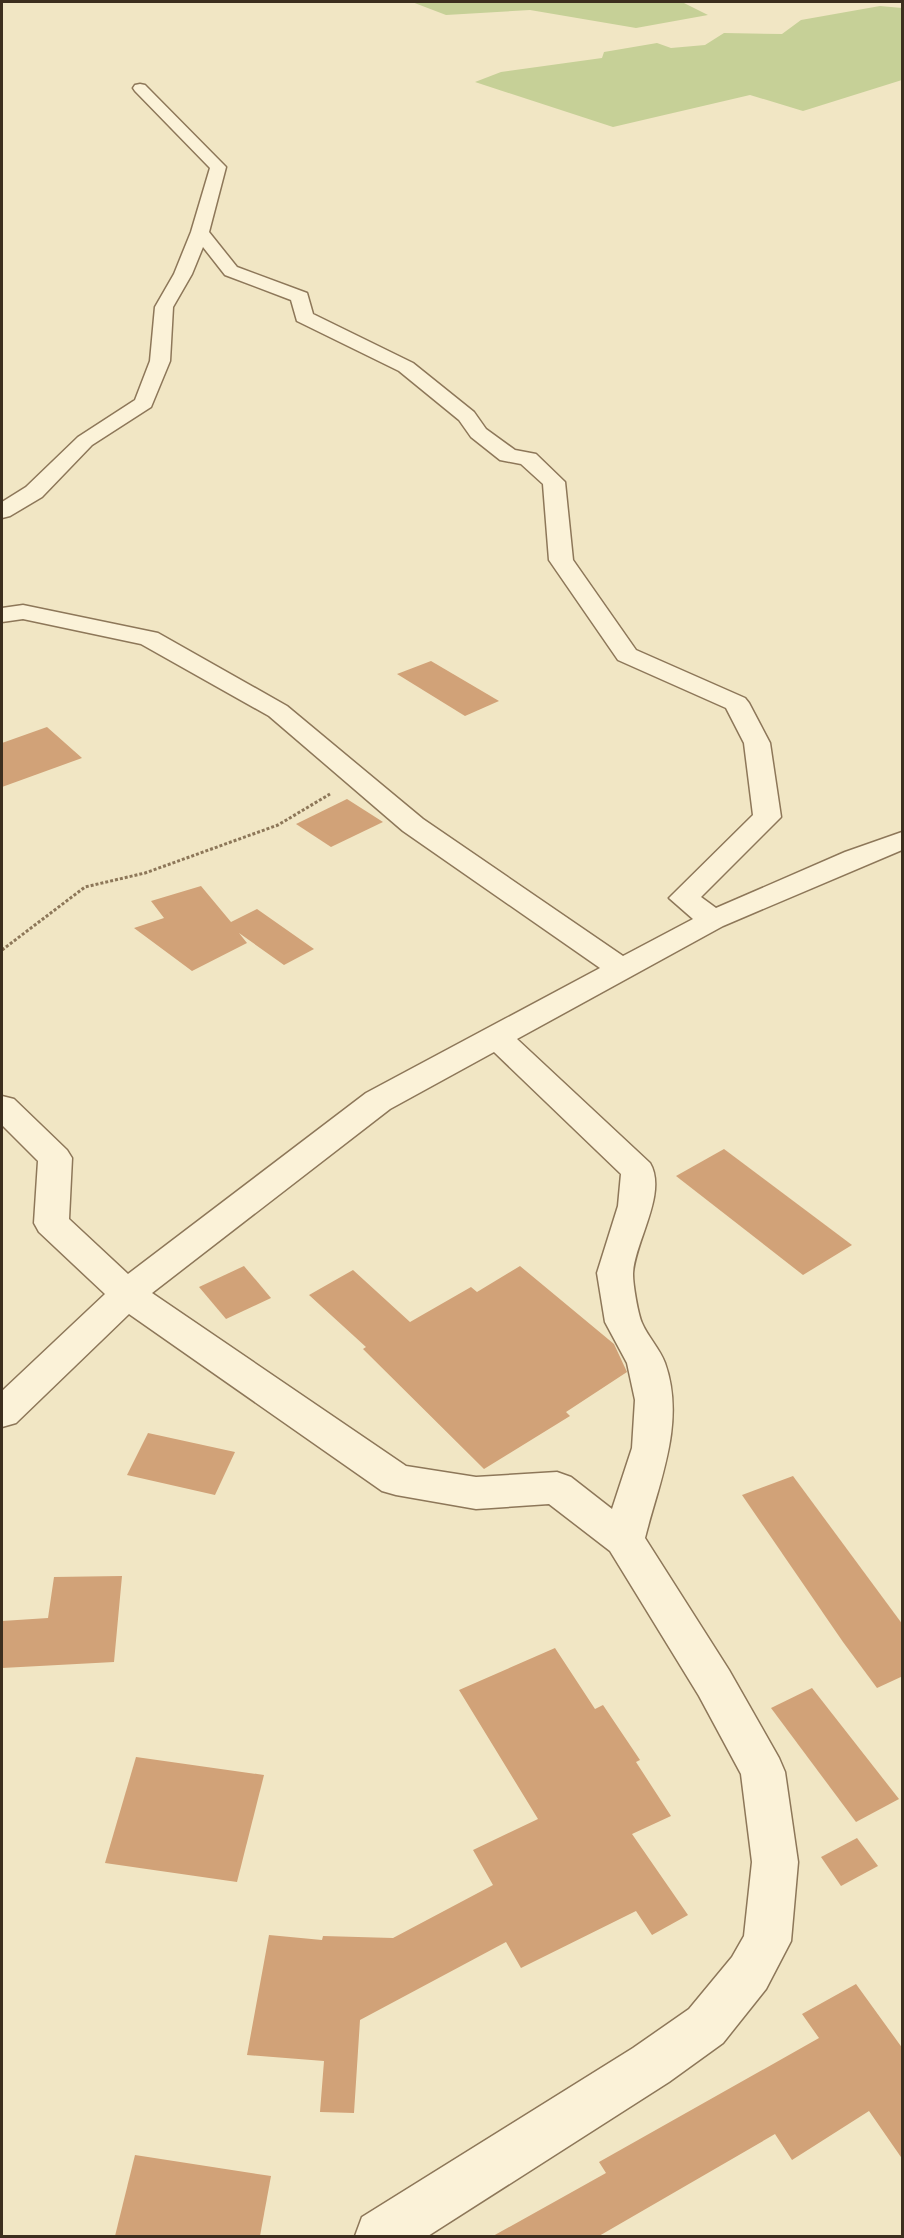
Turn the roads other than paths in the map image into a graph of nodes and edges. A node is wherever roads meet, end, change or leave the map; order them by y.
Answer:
1 (140, 88) dead end
2 (200, 232) junction
3 (2, 511) edge
4 (2, 615) edge
5 (903, 840) edge
6 (713, 920) junction
7 (621, 969) junction
8 (496, 1036) junction
9 (2, 1107) edge
10 (127, 1294) junction
11 (2, 1413) edge
12 (624, 1540) junction
13 (381, 2236) edge

1 - 2 street
2 - 3 street
2 - 6 street
4 - 7 street
5 - 6 street
6 - 7 street
7 - 8 street
8 - 10 street
8 - 12 street
9 - 10 street
10 - 11 street
10 - 12 street
12 - 13 street

